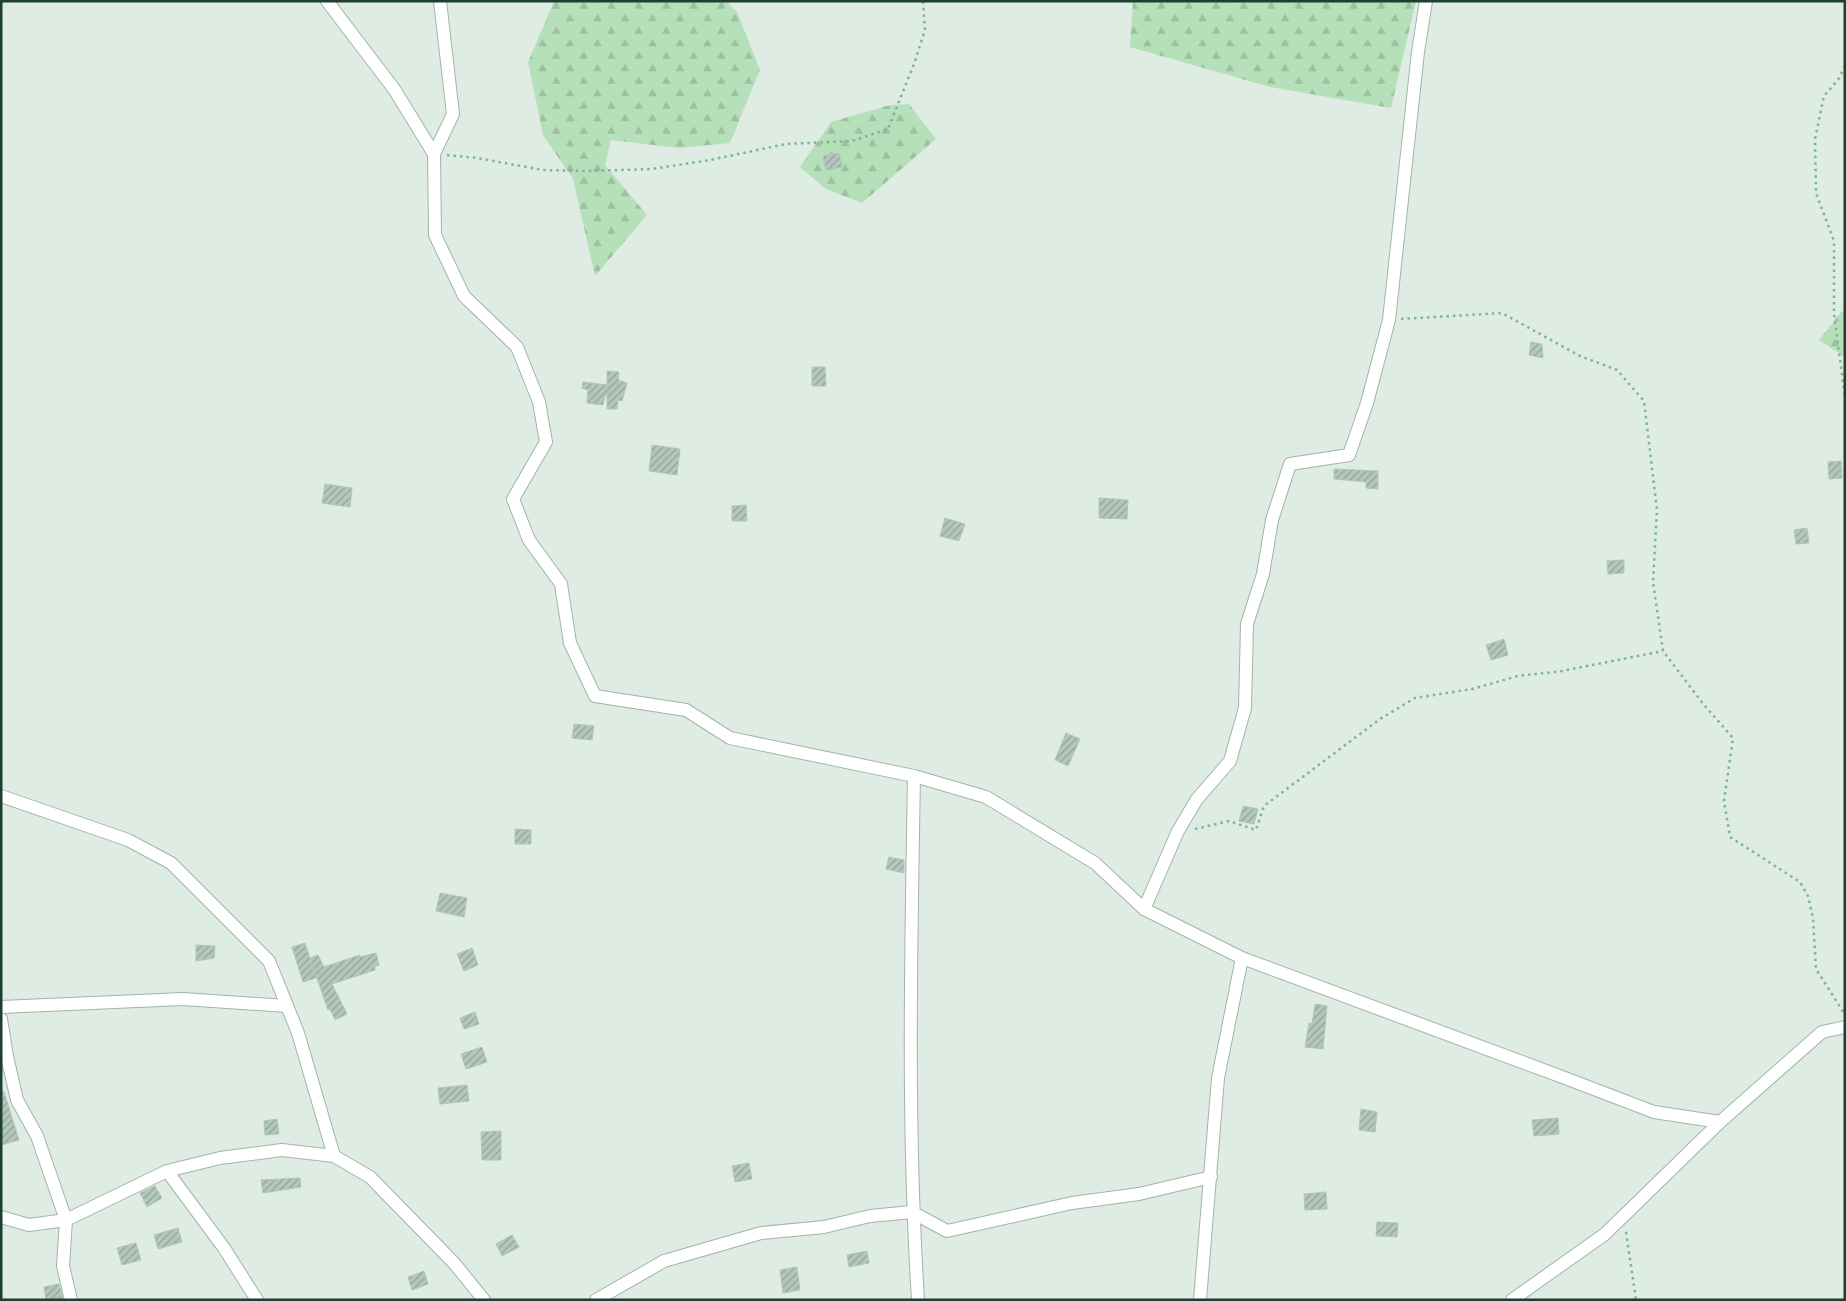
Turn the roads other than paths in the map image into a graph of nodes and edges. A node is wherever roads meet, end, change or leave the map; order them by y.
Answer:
1 (328, 1) edge
2 (440, 1) edge
3 (1426, 1) edge
4 (434, 154) junction
5 (914, 776) junction
6 (1, 796) edge
7 (1144, 909) junction
8 (1242, 958) junction
9 (288, 1006) junction
10 (1, 1007) edge
11 (1, 1019) edge
12 (1845, 1027) edge
13 (1720, 1122) junction
14 (334, 1156) junction
15 (167, 1171) junction
16 (1211, 1177) junction
17 (912, 1212) junction
18 (1, 1217) edge
19 (66, 1220) junction
20 (71, 1300) edge
21 (257, 1300) edge
22 (484, 1300) edge
23 (596, 1300) edge
24 (918, 1300) edge
25 (1200, 1300) edge
26 (1512, 1300) edge

1 - 4 street
2 - 4 street
3 - 7 street
4 - 5 street
5 - 7 street
5 - 17 street
6 - 9 street
7 - 8 street
8 - 13 street
8 - 16 street
9 - 10 street
9 - 14 street
11 - 19 street
12 - 13 street
13 - 26 street
14 - 15 street
14 - 22 street
15 - 19 street
15 - 21 street
16 - 17 street
16 - 25 street
17 - 23 street
17 - 24 street
18 - 19 street
19 - 20 street

